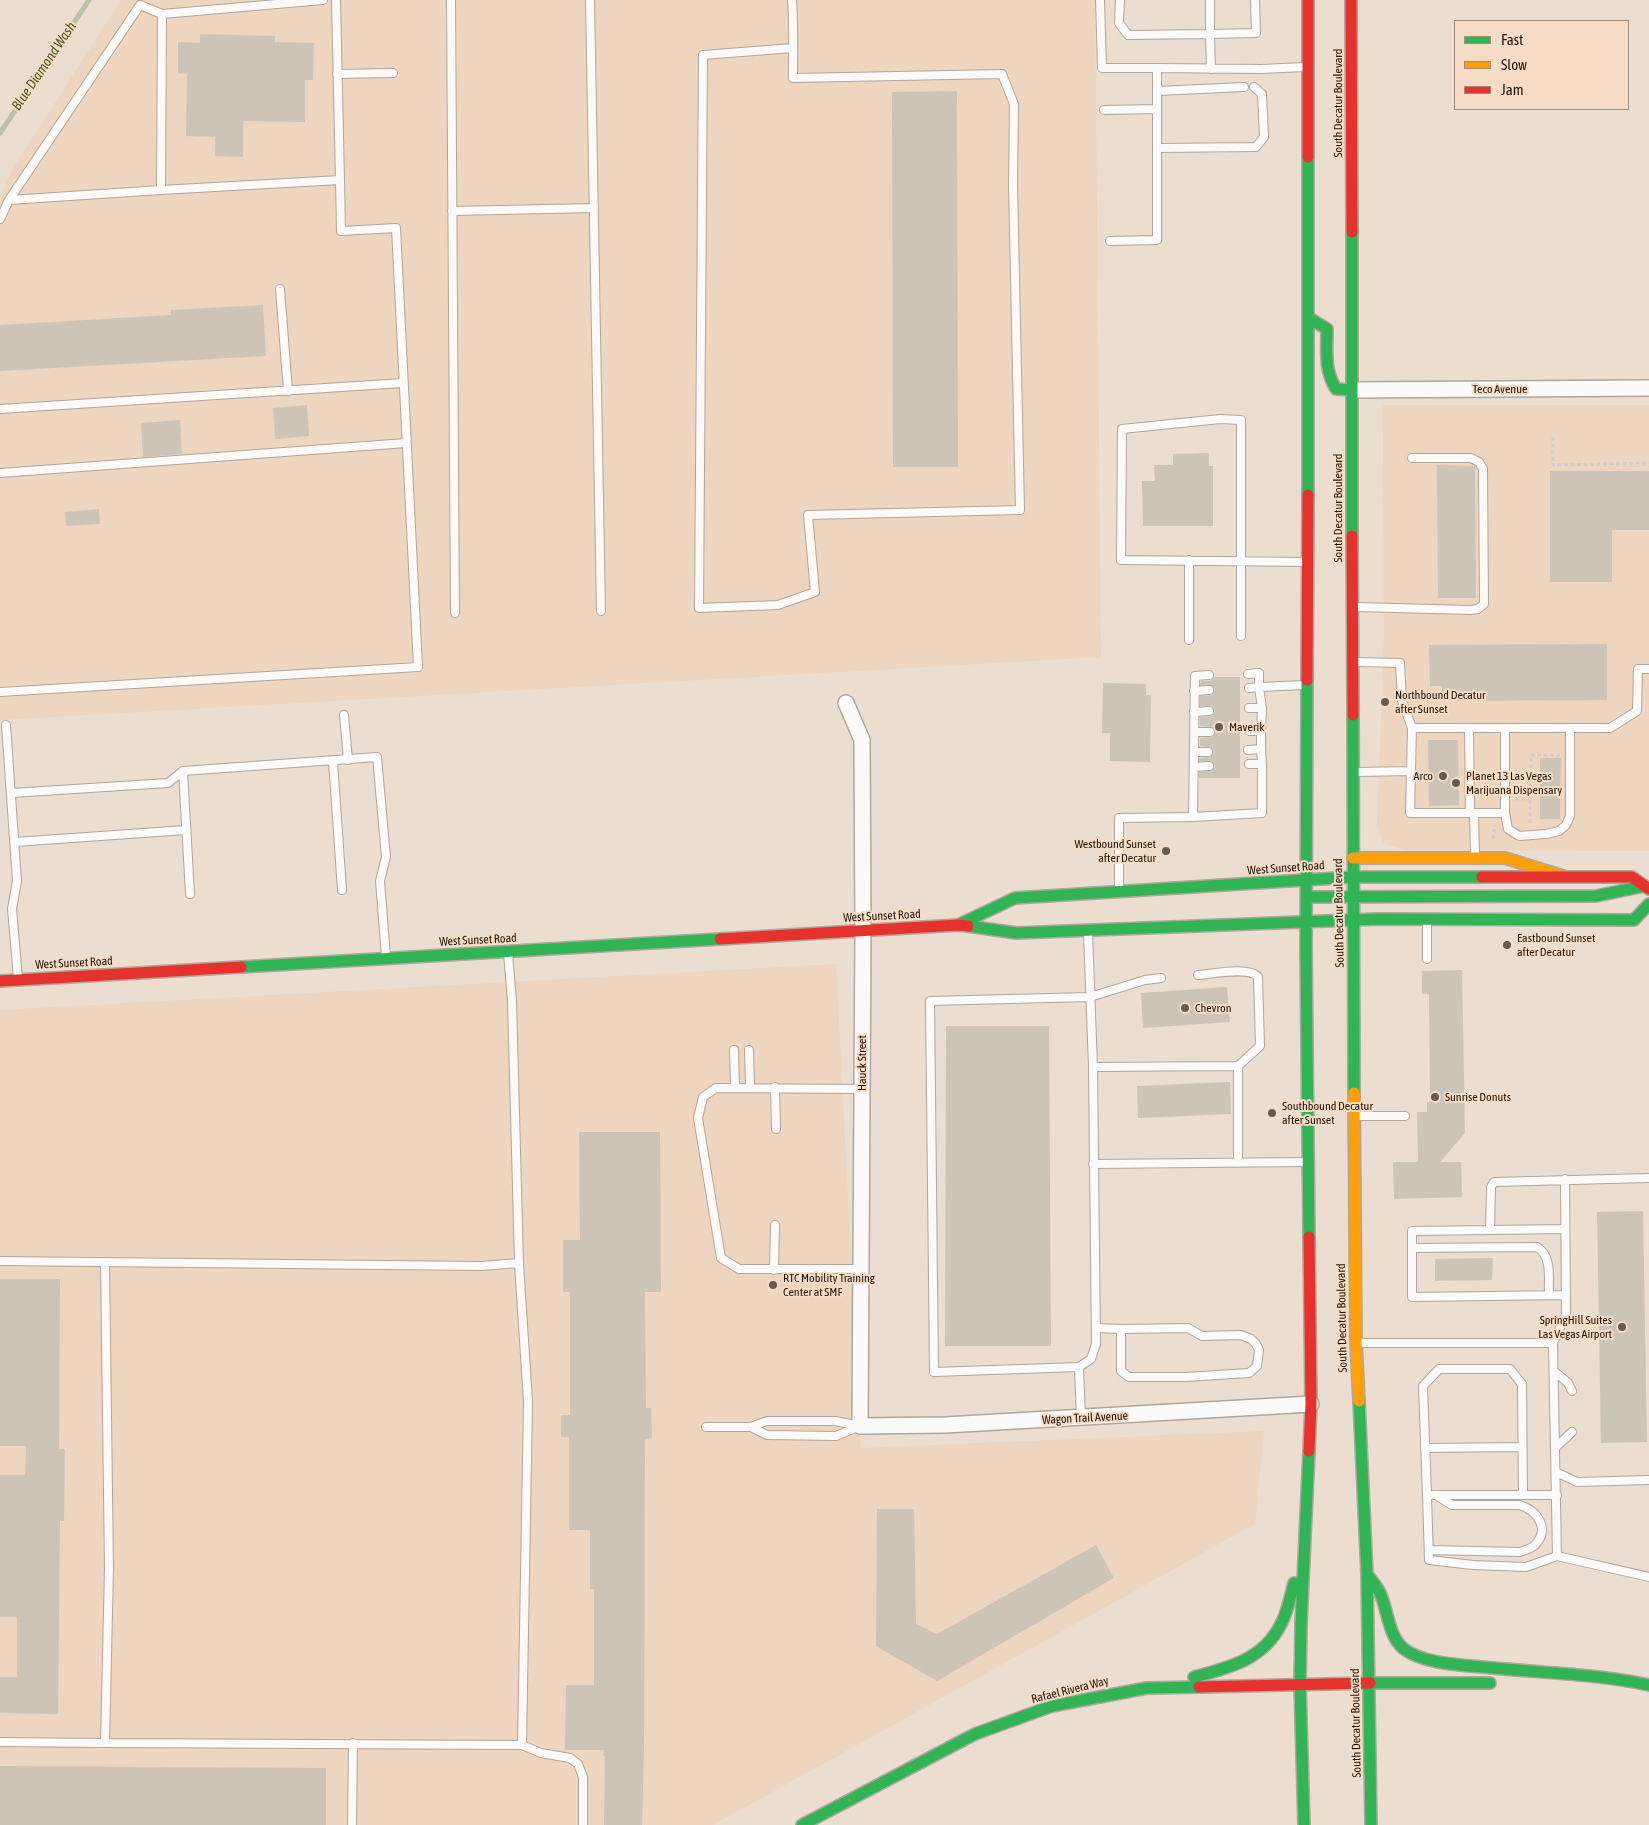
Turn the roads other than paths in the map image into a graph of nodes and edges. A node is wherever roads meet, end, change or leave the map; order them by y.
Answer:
1 (323, 0) edge
2 (336, 0) edge
3 (450, 0) edge
4 (590, 0) edge
5 (792, 0) edge
6 (1100, 0) edge
7 (1120, 0) edge
8 (1308, 0) edge
9 (1351, 0) edge
10 (1210, 2) edge
11 (1253, 2) edge
12 (1219, 4) dead end
13 (162, 14) junction
14 (1210, 34) junction
15 (793, 48) junction
16 (1308, 67) junction
17 (1157, 68) junction
18 (1211, 69) junction
19 (393, 73) dead end
20 (338, 74) junction
21 (1244, 87) dead end
22 (1254, 87) dead end
23 (1157, 91) junction
24 (1157, 108) junction
25 (1104, 110) dead end
26 (1157, 148) junction
27 (340, 180) junction
28 (161, 190) junction
29 (9, 200) junction
30 (594, 208) junction
31 (452, 211) junction
32 (0, 219) edge
33 (1110, 241) dead end
34 (280, 289) dead end
35 (1309, 318) junction
36 (403, 383) junction
37 (1649, 388) edge
38 (1352, 390) junction
39 (288, 391) junction
40 (0, 409) edge
41 (406, 443) junction
42 (1412, 458) dead end
43 (0, 473) edge
44 (1189, 560) junction
45 (1241, 560) junction
46 (1308, 562) junction
47 (1352, 606) junction
48 (601, 611) dead end
49 (455, 614) dead end
50 (1241, 636) dead end
51 (1189, 640) dead end
52 (1352, 662) junction
53 (1649, 669) edge
54 (1248, 674) dead end
55 (1209, 675) dead end
56 (1308, 685) junction
57 (1260, 687) junction
58 (1249, 688) dead end
59 (1209, 690) dead end
60 (1194, 691) junction
61 (0, 692) edge
62 (846, 703) dead end
63 (1249, 708) dead end
64 (1262, 708) junction
65 (1209, 711) dead end
66 (1194, 712) junction
67 (344, 715) dead end
68 (6, 725) dead end
69 (1412, 728) junction
70 (1470, 728) junction
71 (1504, 728) junction
72 (1570, 728) junction
73 (1249, 731) dead end
74 (1261, 731) junction
75 (1194, 732) junction
76 (1210, 732) dead end
77 (1262, 749) junction
78 (1248, 750) dead end
79 (1194, 752) junction
80 (1208, 752) dead end
81 (348, 760) junction
82 (333, 761) junction
83 (1249, 764) dead end
84 (1262, 764) junction
85 (1209, 766) dead end
86 (1194, 767) junction
87 (183, 771) junction
88 (1410, 771) junction
89 (1353, 772) junction
90 (12, 793) junction
91 (1472, 813) junction
92 (1504, 813) junction
93 (1193, 817) junction
94 (186, 830) junction
95 (15, 842) junction
96 (1353, 858) junction
97 (1475, 858) junction
98 (1563, 876) junction
99 (1353, 877) junction
100 (1306, 880) junction
101 (1647, 887) edge
102 (342, 890) dead end
103 (1119, 892) junction
104 (190, 894) dead end
105 (1306, 897) junction
106 (1353, 897) junction
107 (1649, 904) edge
108 (1426, 918) junction
109 (1354, 920) junction
110 (1306, 922) junction
111 (958, 925) junction
112 (1088, 929) junction
113 (863, 930) junction
114 (508, 952) junction
115 (386, 959) junction
116 (1426, 959) dead end
117 (1198, 975) dead end
118 (1161, 978) dead end
119 (18, 980) junction
120 (0, 981) edge
121 (1090, 997) junction
122 (734, 1050) dead end
123 (749, 1050) dead end
124 (1238, 1066) junction
125 (1093, 1067) junction
126 (750, 1087) junction
127 (735, 1088) junction
128 (775, 1088) junction
129 (862, 1089) junction
130 (1354, 1116) junction
131 (1405, 1116) dead end
132 (776, 1129) dead end
133 (1307, 1162) junction
134 (1238, 1163) junction
135 (1093, 1164) junction
136 (1649, 1178) edge
137 (1565, 1179) junction
138 (775, 1225) dead end
139 (1565, 1229) junction
140 (1490, 1230) junction
141 (1412, 1248) junction
142 (0, 1261) edge
143 (105, 1263) junction
144 (520, 1263) junction
145 (862, 1269) junction
146 (774, 1270) junction
147 (1549, 1295) junction
148 (1566, 1295) junction
149 (1096, 1328) junction
150 (1121, 1330) junction
151 (1356, 1342) junction
152 (1553, 1343) junction
153 (1079, 1367) junction
154 (1554, 1371) junction
155 (1572, 1391) dead end
156 (1310, 1404) junction
157 (1081, 1418) junction
158 (860, 1426) junction
159 (706, 1427) dead end
160 (751, 1428) junction
161 (1572, 1432) dead end
162 (1522, 1447) junction
163 (1556, 1447) junction
164 (1425, 1448) junction
165 (1556, 1472) junction
166 (1649, 1480) edge
167 (1427, 1495) junction
168 (1436, 1495) junction
169 (1523, 1495) junction
170 (1556, 1495) junction
171 (1305, 1545) junction
172 (1429, 1550) junction
173 (1557, 1556) junction
174 (1367, 1574) junction
175 (1649, 1577) edge
176 (1564, 1675) junction
177 (1370, 1683) junction
178 (1300, 1684) junction
179 (1649, 1684) edge
180 (1147, 1688) junction
181 (0, 1742) edge
182 (106, 1743) junction
183 (353, 1743) junction
184 (522, 1745) junction
185 (352, 1825) edge
186 (584, 1825) edge
187 (802, 1825) edge
188 (1304, 1825) edge
189 (1371, 1825) edge

1 - 13 lane
2 - 20 lane
3 - 31 lane
4 - 30 lane
5 - 15 lane
6 - 17 lane
7 - 14 lane
8 - 16 main road
9 - 38 main road, South Decatur Boulevard
10 - 12 lane
10 - 14 lane
11 - 14 lane
13 - 28 lane
13 - 29 lane
14 - 18 lane
15 - 15 lane
16 - 18 lane
16 - 35 main road
17 - 18 lane
17 - 23 lane
19 - 20 lane
20 - 27 lane
21 - 23 lane
22 - 26 lane
23 - 24 lane
24 - 25 lane
24 - 26 lane
26 - 33 lane
27 - 28 lane
27 - 36 lane
28 - 29 lane
29 - 32 lane
30 - 31 lane
30 - 48 lane
31 - 49 lane
34 - 39 lane
35 - 38 main road
35 - 46 main road
36 - 39 lane
36 - 41 lane
37 - 38 street, Teco Avenue
38 - 47 main road, South Decatur Boulevard
39 - 40 lane
41 - 43 lane
41 - 61 lane
42 - 47 lane
44 - 45 lane
44 - 45 lane
44 - 51 lane
45 - 46 lane
45 - 50 lane
46 - 56 main road
47 - 52 main road, South Decatur Boulevard
52 - 69 lane
52 - 89 main road, South Decatur Boulevard
53 - 72 lane
54 - 57 lane
55 - 60 lane
56 - 57 lane
56 - 100 main road
57 - 58 lane
57 - 64 lane
59 - 60 lane
60 - 66 lane
62 - 113 street, Hauck Street
63 - 64 lane
64 - 74 lane
65 - 66 lane
66 - 75 lane
67 - 81 lane
68 - 90 lane
69 - 70 lane
69 - 88 lane
70 - 71 lane
70 - 91 lane
71 - 72 lane
71 - 92 lane
72 - 92 lane
73 - 74 lane
74 - 77 lane
75 - 76 lane
75 - 79 lane
77 - 78 lane
77 - 84 lane
79 - 80 lane
79 - 86 lane
81 - 82 lane
81 - 115 lane
82 - 87 lane
82 - 102 lane
83 - 84 lane
84 - 93 lane
85 - 86 lane
86 - 93 lane
87 - 90 lane
87 - 94 lane
88 - 89 lane
88 - 91 lane
89 - 96 main road, South Decatur Boulevard
90 - 95 lane
91 - 92 lane
91 - 97 lane
93 - 103 lane
94 - 95 lane
94 - 104 lane
95 - 119 lane
96 - 97 main road
96 - 99 main road, South Decatur Boulevard
97 - 98 main road
98 - 99 main road, West Sunset Road
98 - 101 main road, West Sunset Road
99 - 100 main road, West Sunset Road
99 - 106 main road, South Decatur Boulevard
100 - 103 main road, West Sunset Road
100 - 105 main road
101 - 106 main road
103 - 111 main road, West Sunset Road
105 - 106 main road
105 - 110 main road
106 - 109 main road, South Decatur Boulevard
107 - 108 main road, West Sunset Road
108 - 109 main road, West Sunset Road
108 - 116 lane
109 - 110 main road, West Sunset Road
109 - 130 main road, South Decatur Boulevard
110 - 112 main road, West Sunset Road
110 - 133 main road
111 - 112 main road, West Sunset Road
111 - 113 main road, West Sunset Road
112 - 121 lane
113 - 114 main road, West Sunset Road
113 - 129 street, Hauck Street
114 - 115 main road, West Sunset Road
114 - 144 lane
115 - 119 main road, West Sunset Road
117 - 124 lane
118 - 121 lane
119 - 120 main road, West Sunset Road
121 - 125 lane
121 - 153 lane
122 - 127 lane
123 - 126 lane
124 - 125 lane
124 - 134 lane
125 - 135 lane
126 - 127 lane
126 - 128 lane
127 - 146 lane
128 - 129 lane
128 - 132 lane
129 - 145 street, Hauck Street
130 - 131 lane
130 - 151 main road, South Decatur Boulevard
133 - 134 lane
133 - 156 main road
134 - 135 lane
135 - 149 lane
136 - 137 lane
137 - 139 lane
137 - 140 lane
138 - 146 lane
139 - 140 lane
139 - 148 lane
140 - 141 lane
141 - 147 lane
141 - 147 lane
142 - 143 lane
143 - 144 lane
143 - 182 lane
144 - 184 lane
145 - 146 lane
145 - 158 street, Hauck Street
147 - 148 lane
148 - 152 lane
149 - 150 lane
149 - 153 lane
150 - 150 lane
151 - 152 lane
151 - 174 main road, South Decatur Boulevard
152 - 154 lane
153 - 157 lane
154 - 155 lane
154 - 163 lane
156 - 157 street, Wagon Trail Avenue
156 - 171 main road
157 - 158 street, Wagon Trail Avenue
158 - 160 lane
158 - 160 lane
159 - 160 lane
161 - 163 lane
162 - 164 lane
162 - 164 lane
162 - 169 lane
163 - 165 lane
164 - 167 lane
165 - 166 lane
165 - 170 lane
167 - 168 lane
167 - 172 lane
168 - 169 lane
168 - 172 lane
169 - 170 lane
170 - 173 lane
171 - 178 main road
171 - 180 main road
172 - 173 lane
173 - 175 lane
174 - 176 main road
174 - 177 main road, South Decatur Boulevard
176 - 177 main road, Rafael Rivera Way
176 - 179 main road
177 - 178 main road, Rafael Rivera Way
177 - 189 main road, South Decatur Boulevard
178 - 180 main road, Rafael Rivera Way
178 - 188 main road
180 - 187 main road, Rafael Rivera Way
181 - 182 lane
182 - 183 lane
183 - 184 lane
183 - 185 lane
184 - 186 lane

